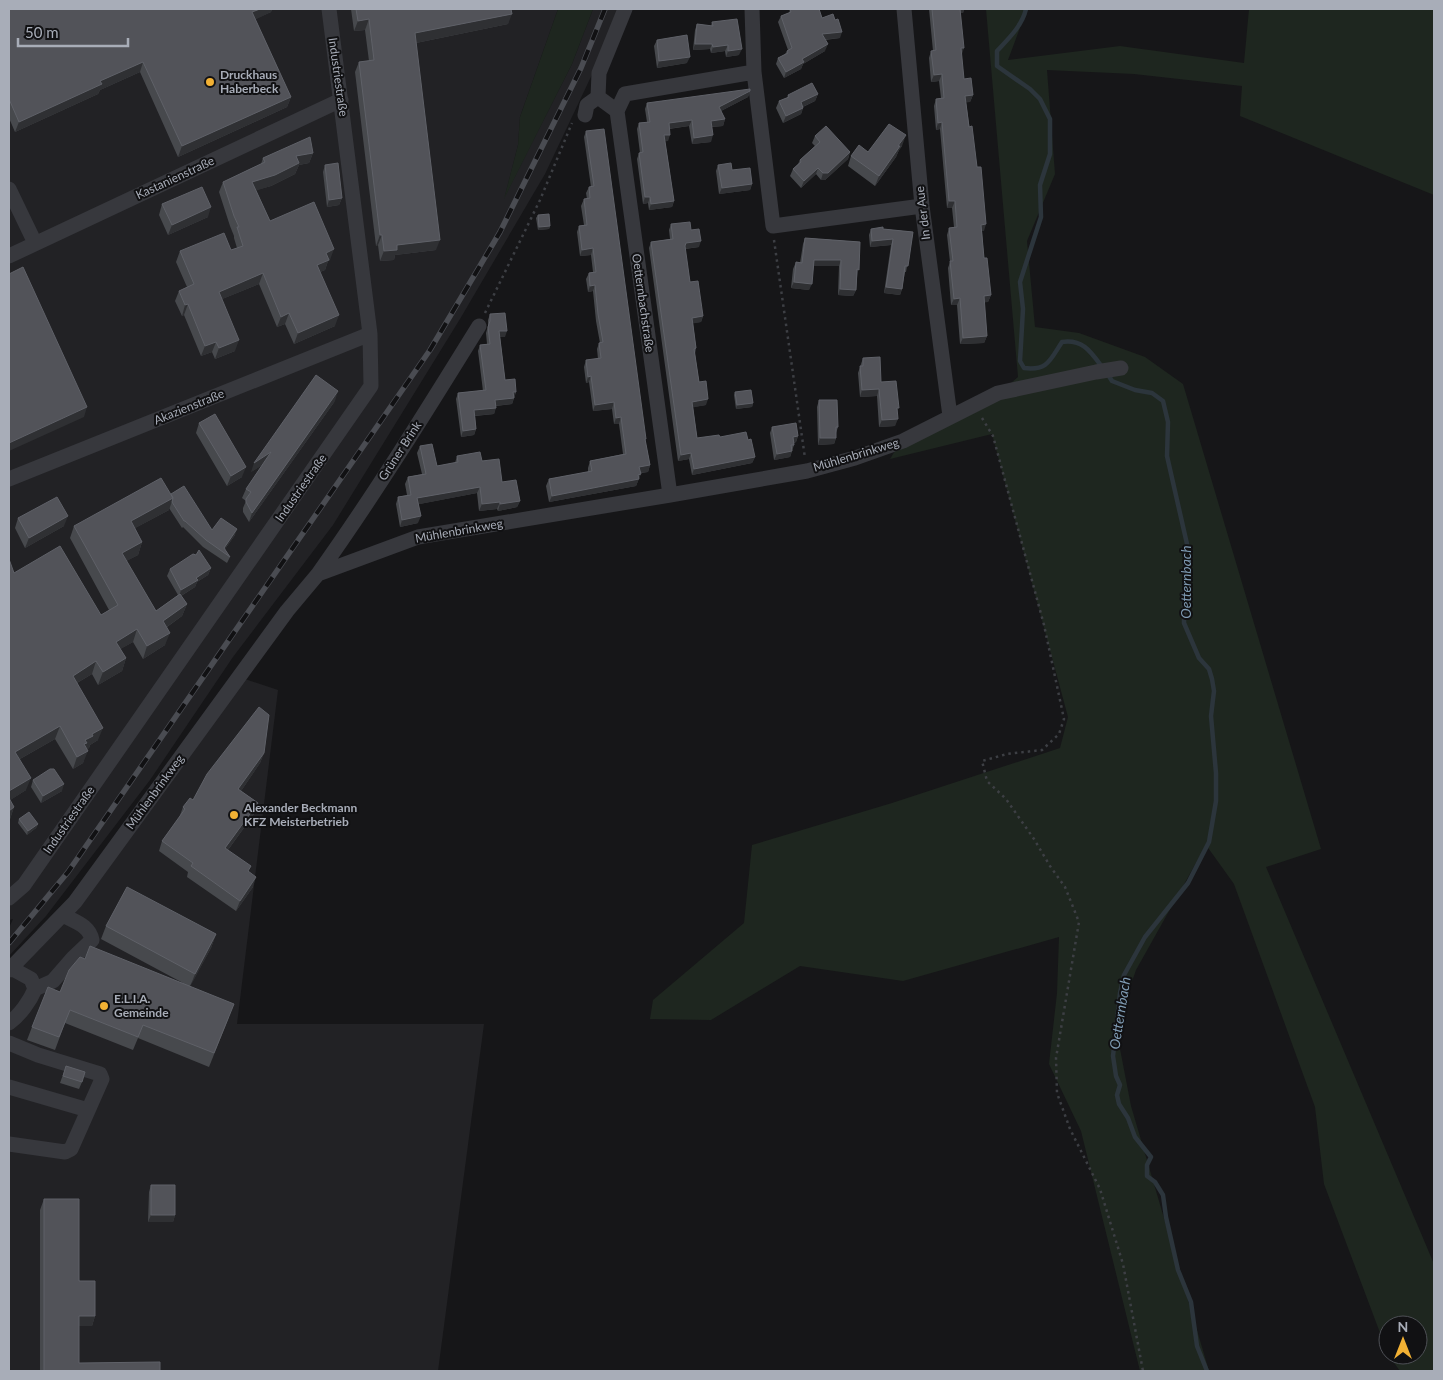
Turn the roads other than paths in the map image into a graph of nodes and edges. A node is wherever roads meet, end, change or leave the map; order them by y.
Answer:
1 (328, 9) edge
2 (625, 9) edge
3 (752, 9) edge
4 (904, 9) edge
5 (754, 72) junction
6 (341, 100) junction
7 (616, 111) junction
8 (9, 189) edge
9 (922, 206) junction
10 (35, 243) junction
11 (9, 256) edge
12 (479, 326) road end
13 (370, 334) junction
14 (1121, 368) dead end
15 (950, 416) junction
16 (9, 479) edge
17 (670, 495) junction
18 (318, 574) junction
19 (9, 898) edge
20 (63, 915) junction
21 (10, 969) edge
22 (35, 988) junction
23 (9, 1023) edge
24 (9, 1043) edge
25 (9, 1087) edge
26 (88, 1110) junction
27 (9, 1144) edge

1 - 6 street, Industriestraße
2 - 7 street
3 - 5 street
4 - 9 street, In der Aue
5 - 7 street
5 - 9 street
6 - 10 street, Kastanienstraße
6 - 13 street, Industriestraße
7 - 17 street, Oetternbachstraße
8 - 10 street
9 - 15 street, In der Aue
10 - 11 street, Kastanienstraße
12 - 18 street, Grüner Brink
13 - 16 street, Akazienstraße
13 - 19 street, Industriestraße
14 - 15 street, Mühlenbrinkweg
15 - 17 street, Mühlenbrinkweg
17 - 18 street, Mühlenbrinkweg
18 - 20 street, Mühlenbrinkweg
20 - 21 street, Mühlenbrinkweg
20 - 22 street
21 - 22 street
22 - 23 street
24 - 26 street
25 - 26 street
26 - 27 street

